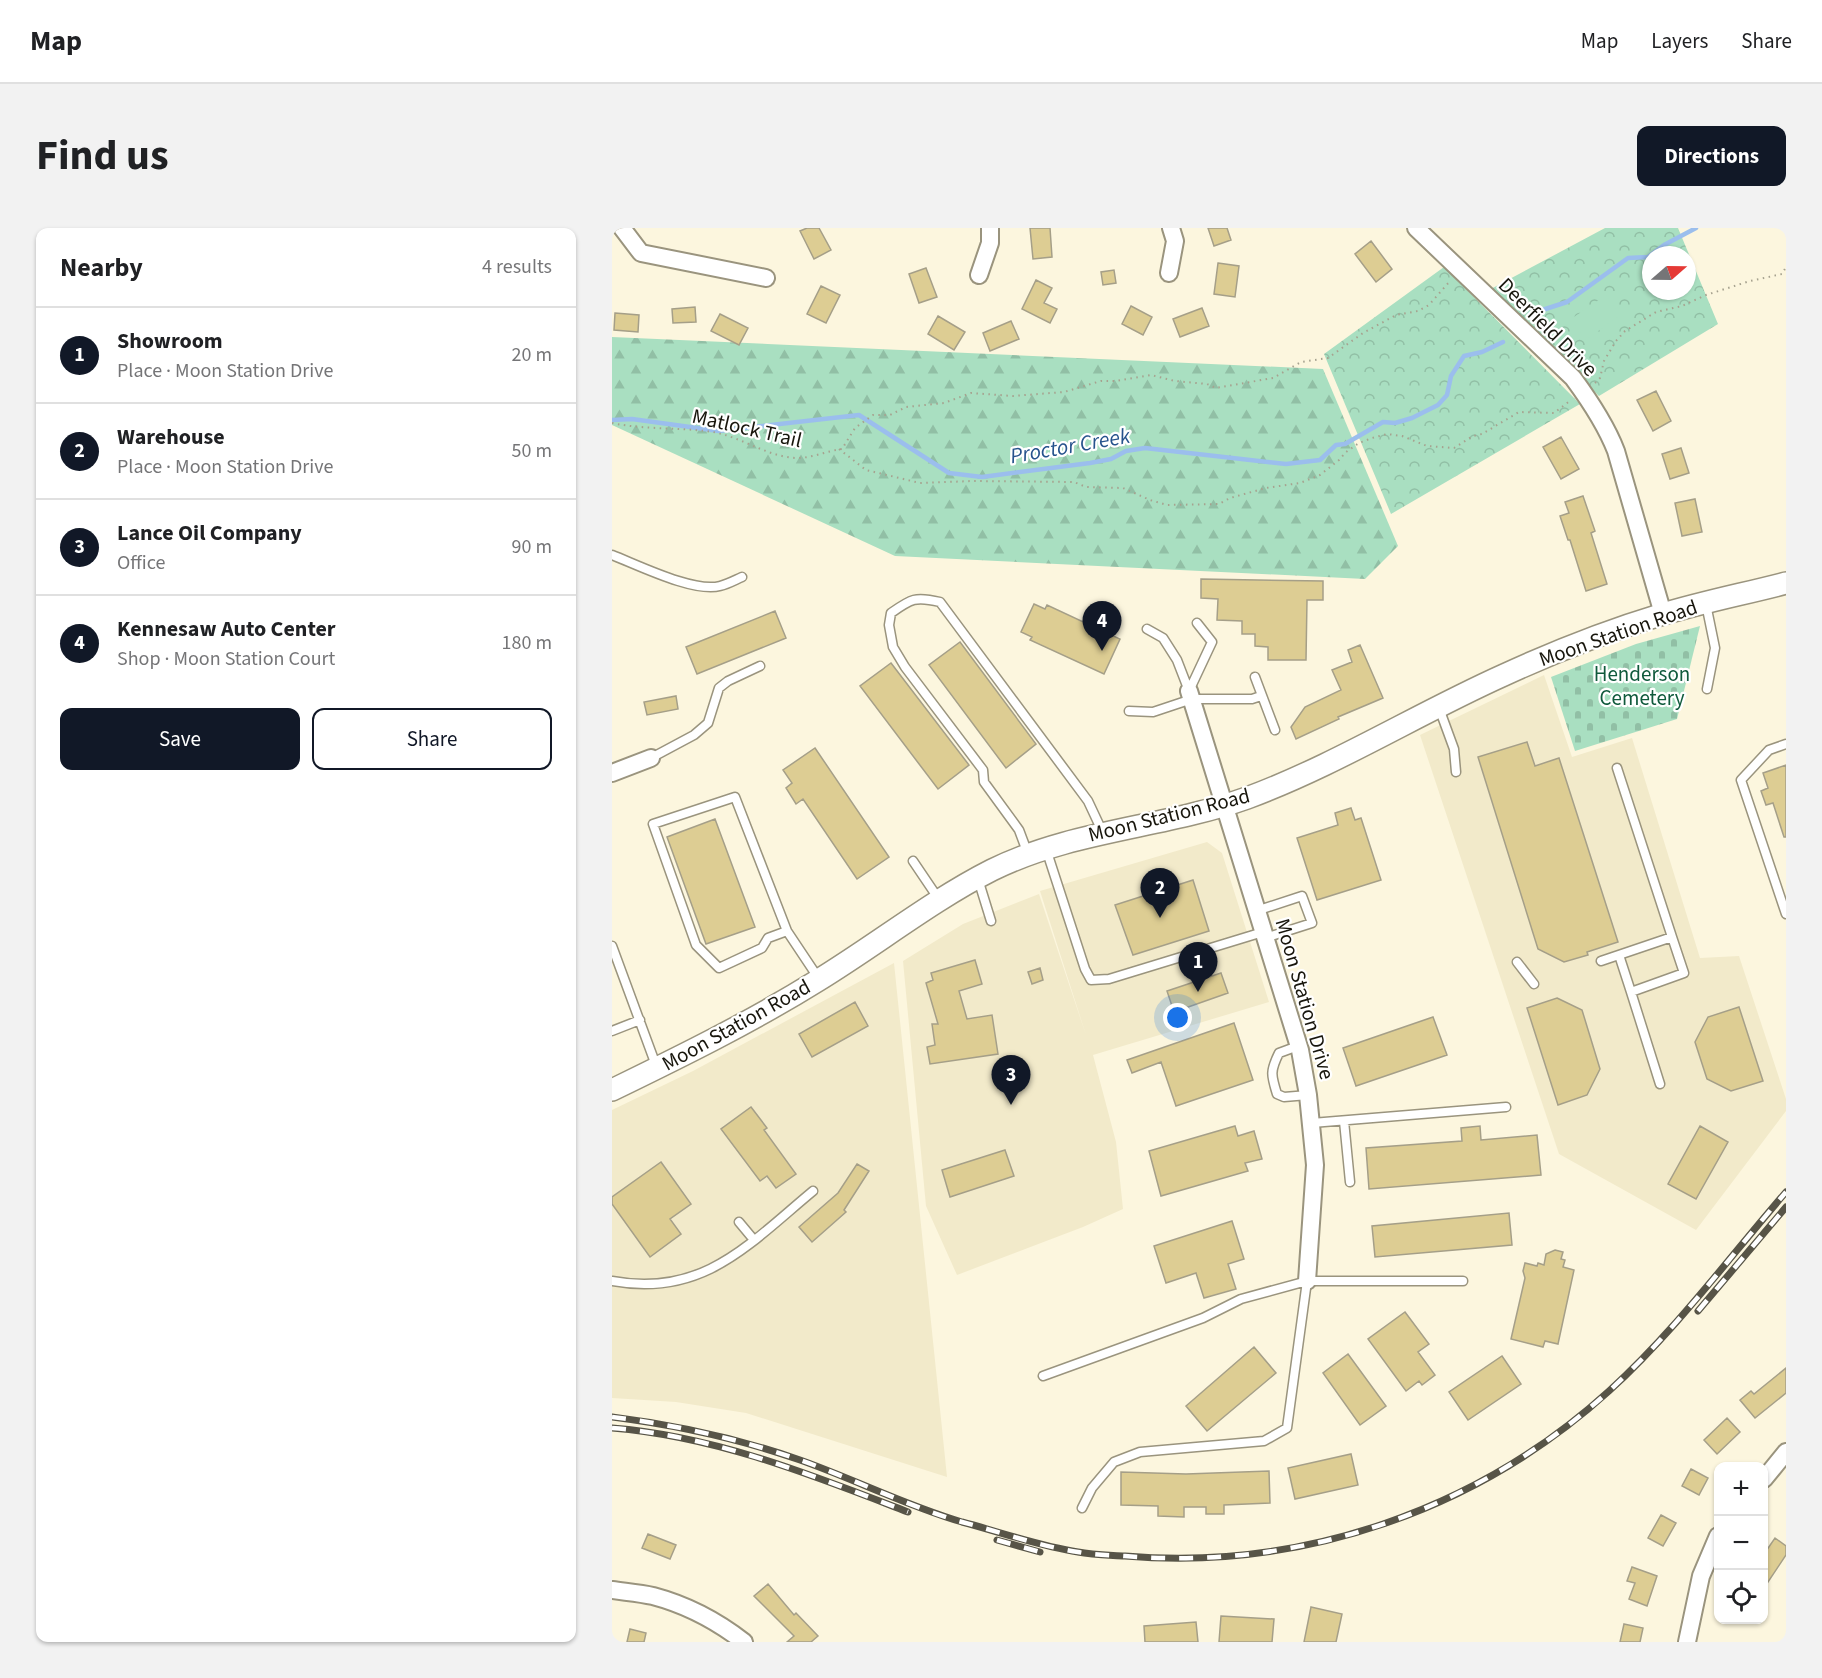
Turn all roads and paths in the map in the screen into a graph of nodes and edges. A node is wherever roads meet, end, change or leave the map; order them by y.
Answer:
1 (622, 228) edge
2 (990, 228) edge
3 (1171, 228) edge
4 (1416, 228) edge
5 (1786, 267) edge
6 (1169, 273) dead end
7 (979, 275) dead end
8 (1454, 276) dead end
9 (766, 278) dead end
10 (1591, 387) dead end
11 (1575, 397) dead end
12 (612, 423) edge
13 (838, 449) junction
14 (612, 555) edge
15 (742, 577) dead end
16 (1786, 583) edge
17 (1706, 603) junction
18 (1663, 614) junction
19 (1197, 623) dead end
20 (1147, 629) dead end
21 (760, 666) dead end
22 (1255, 677) dead end
23 (1707, 689) dead end
24 (1190, 695) junction
25 (1261, 696) junction
26 (1439, 707) junction
27 (1130, 711) dead end
28 (1275, 730) dead end
29 (1786, 744) edge
30 (651, 758) joint
31 (1617, 768) dead end
32 (1456, 772) dead end
33 (612, 773) edge
34 (1223, 806) junction
35 (1103, 833) junction
36 (1037, 852) junction
37 (913, 861) dead end
38 (978, 878) junction
39 (940, 901) junction
40 (1256, 911) junction
41 (1786, 914) edge
42 (991, 921) dead end
43 (787, 931) junction
44 (1264, 935) junction
45 (1672, 937) junction
46 (612, 946) edge
47 (1619, 955) junction
48 (1601, 961) dead end
49 (1517, 962) dead end
50 (819, 979) junction
51 (1534, 984) dead end
52 (1632, 992) junction
53 (640, 1020) junction
54 (612, 1031) edge
55 (1298, 1046) junction
56 (657, 1068) junction
57 (1660, 1084) dead end
58 (612, 1090) edge
59 (1308, 1095) junction
60 (1506, 1107) dead end
61 (1344, 1121) junction
62 (1312, 1123) junction
63 (1350, 1182) dead end
64 (813, 1191) dead end
65 (739, 1222) dead end
66 (754, 1240) junction
67 (612, 1281) edge
68 (1307, 1281) junction
69 (1463, 1281) dead end
70 (1043, 1376) dead end
71 (1786, 1452) edge
72 (1768, 1474) edge
73 (1082, 1508) dead end
74 (1714, 1547) edge
75 (612, 1590) edge
76 (744, 1642) edge
77 (1688, 1642) edge

1 - 9 street
2 - 7 street
3 - 6 street
4 - 18 street, Deerfield Drive
5 - 10 path
8 - 13 path
11 - 13 path
12 - 13 path, Matlock Trail
14 - 15 lane
16 - 17 street, Moon Station Road
17 - 18 street, Moon Station Road
17 - 23 lane
18 - 26 street, Moon Station Road
19 - 24 lane
20 - 24 lane
21 - 30 lane
22 - 25 lane
24 - 25 lane
24 - 27 lane
24 - 34 street, Moon Station Drive
25 - 28 lane
26 - 32 lane
26 - 34 street, Moon Station Road
29 - 41 lane
30 - 33 street
31 - 45 lane
34 - 35 street, Moon Station Road
34 - 40 street, Moon Station Drive
35 - 36 street, Moon Station Road
35 - 36 lane
36 - 38 street, Moon Station Road
36 - 44 lane
37 - 39 lane
38 - 39 street, Moon Station Road
38 - 42 lane
39 - 50 street, Moon Station Road
40 - 44 street, Moon Station Drive
40 - 44 lane
43 - 43 lane
43 - 50 lane
44 - 55 street, Moon Station Drive
45 - 47 lane
45 - 52 lane
46 - 53 lane
47 - 48 lane
47 - 52 lane
49 - 51 lane
50 - 56 street, Moon Station Road
52 - 57 lane
53 - 54 lane
53 - 56 lane
55 - 59 street, Moon Station Drive
55 - 59 lane
56 - 58 street, Moon Station Road
59 - 62 street, Moon Station Drive
60 - 61 lane
61 - 62 lane
61 - 63 lane
62 - 68 street, Moon Station Drive
64 - 66 lane
65 - 66 lane
66 - 67 lane
68 - 69 lane
68 - 70 lane
68 - 73 lane
71 - 72 street
74 - 77 street
75 - 76 street

